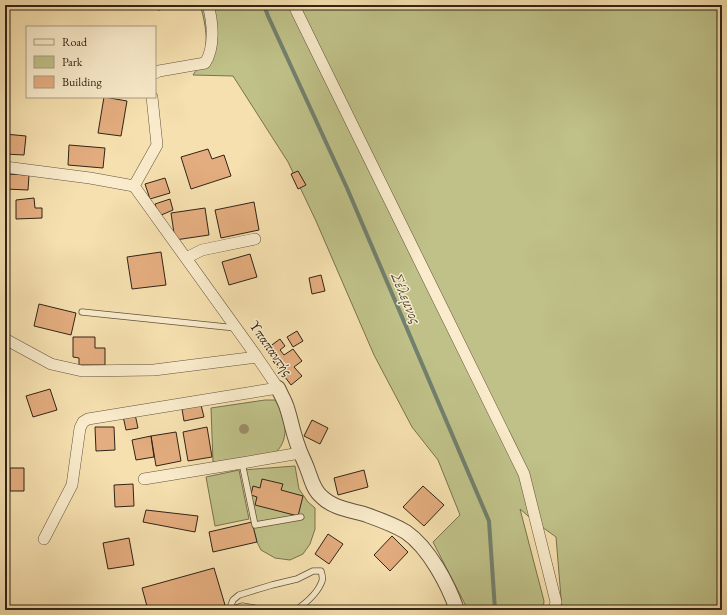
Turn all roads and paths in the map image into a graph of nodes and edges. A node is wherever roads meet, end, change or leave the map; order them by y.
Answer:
1 (208, 5) edge
2 (294, 5) edge
3 (156, 72) edge
4 (152, 98) edge
5 (5, 167) edge
6 (134, 186) junction
7 (255, 238) dead end
8 (186, 258) junction
9 (82, 312) dead end
10 (236, 328) junction
11 (5, 339) edge
12 (257, 357) junction
13 (278, 388) junction
14 (300, 453) junction
15 (242, 463) junction
16 (144, 479) dead end
17 (301, 517) dead end
18 (44, 539) dead end
19 (230, 610) edge
20 (266, 610) edge
21 (296, 610) edge
22 (457, 610) edge
23 (554, 610) edge

1 - 3 street
2 - 23 street
4 - 6 street
5 - 6 street
6 - 8 street, Υπαπαντής
7 - 8 street
8 - 10 street, Υπαπαντής
9 - 10 lane
10 - 12 street, Υπαπαντής
11 - 12 street
12 - 13 street, Υπαπαντής
13 - 14 street, Υπαπαντής
13 - 18 street
14 - 15 street
14 - 22 street, Υπαπαντής
15 - 16 street
15 - 17 lane
19 - 20 lane
19 - 21 lane

